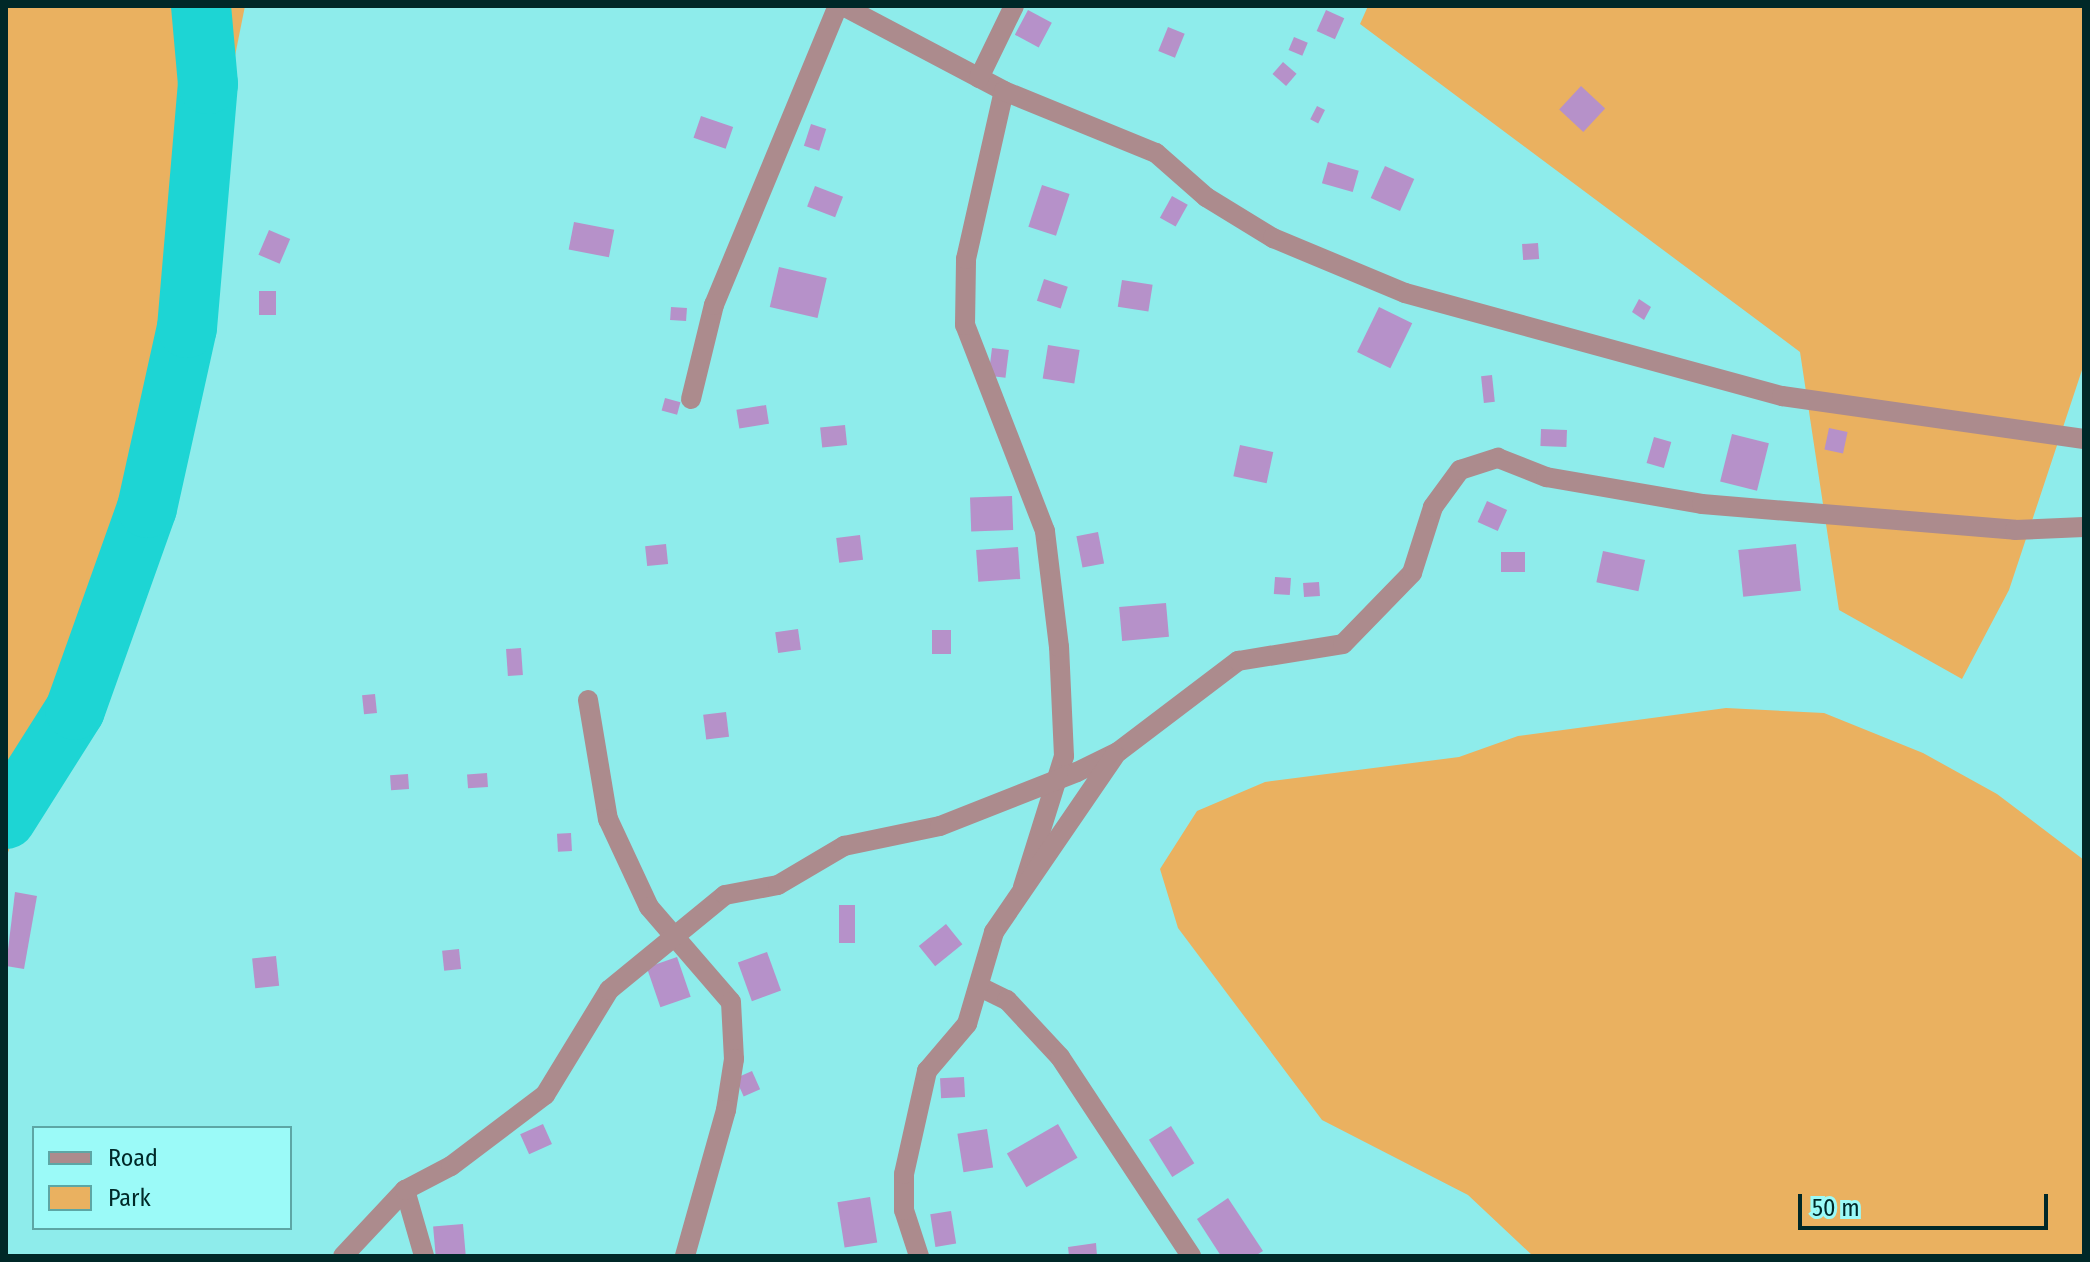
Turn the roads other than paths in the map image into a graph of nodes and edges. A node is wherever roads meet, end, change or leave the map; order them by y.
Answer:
1 (840, 6) edge
2 (1014, 6) edge
3 (979, 78) junction
4 (1004, 91) junction
5 (691, 399) dead end
6 (2084, 439) edge
7 (2084, 527) edge
8 (588, 700) dead end
9 (1118, 752) junction
10 (1054, 782) junction
11 (1023, 887) junction
12 (675, 934) junction
13 (980, 987) junction
14 (405, 1190) junction
15 (343, 1256) edge
16 (424, 1256) edge
17 (685, 1256) edge
18 (919, 1256) edge
19 (1191, 1256) edge

1 - 3 street
1 - 5 street
2 - 3 street
3 - 4 street
4 - 6 street
4 - 10 street
7 - 9 street
8 - 12 street
9 - 10 street
9 - 11 street
10 - 11 street
10 - 12 street
11 - 13 street
12 - 14 street
12 - 17 street
13 - 18 street
13 - 19 street
14 - 15 street
14 - 16 street

